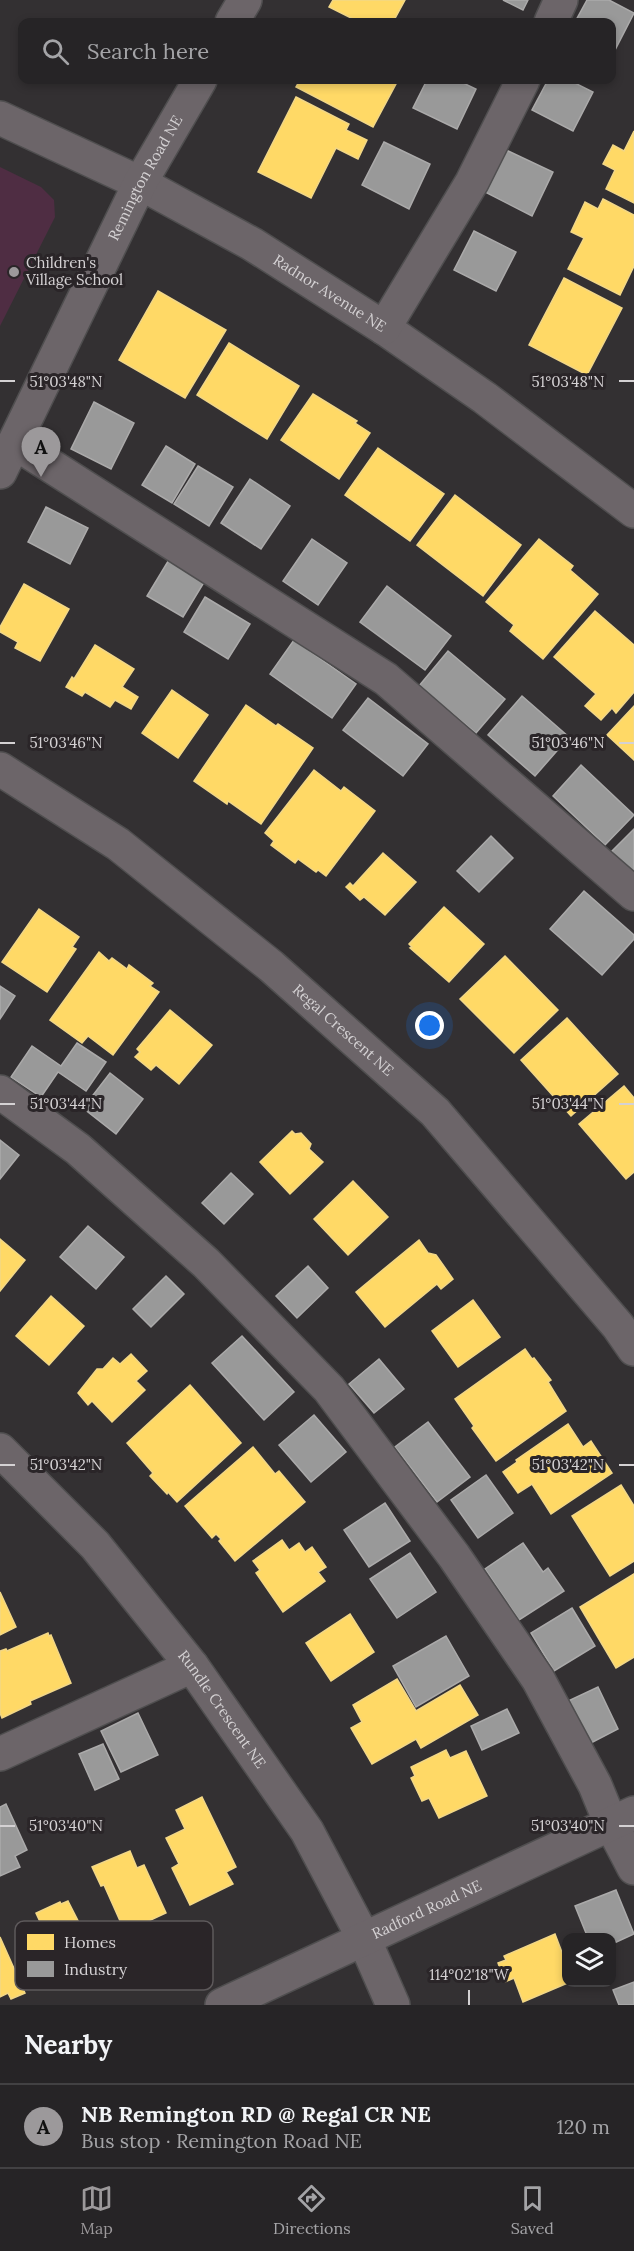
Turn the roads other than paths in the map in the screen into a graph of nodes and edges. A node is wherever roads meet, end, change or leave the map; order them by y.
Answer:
1 (245, 0) edge
2 (561, 0) edge
3 (234, 18) edge
4 (553, 18) edge
5 (198, 84) edge
6 (521, 84) edge
7 (0, 118) edge
8 (140, 183) junction
9 (384, 328) junction
10 (15, 443) junction
11 (0, 472) edge
12 (631, 502) edge
13 (0, 769) edge
14 (634, 894) edge
15 (0, 1092) edge
16 (634, 1349) edge
17 (0, 1450) edge
18 (192, 1666) junction
19 (0, 1754) edge
20 (622, 1819) edge
21 (634, 1868) edge
22 (364, 1939) junction
23 (222, 2005) edge
24 (393, 2005) edge

1 - 3 street
2 - 4 street
5 - 8 street, Remington Road NE
6 - 9 street
7 - 8 street, Radnor Avenue NE
8 - 9 street, Radnor Avenue NE
8 - 10 street, Remington Road NE
9 - 12 street, Radnor Avenue NE
10 - 11 street, Remington Road NE
10 - 14 street
13 - 16 street, Regal Crescent NE
15 - 20 street
17 - 18 street, Rundle Crescent NE
18 - 19 street
18 - 22 street, Rundle Crescent NE
20 - 21 street
20 - 22 street, Radford Road NE
22 - 23 street, Radford Road NE
22 - 24 street, Rundle Crescent NE

